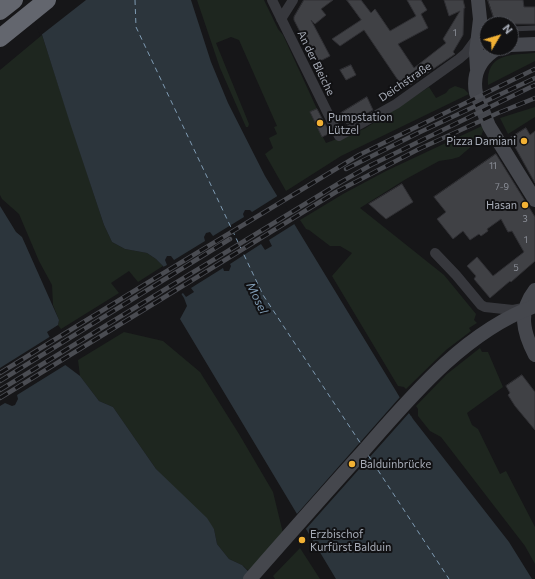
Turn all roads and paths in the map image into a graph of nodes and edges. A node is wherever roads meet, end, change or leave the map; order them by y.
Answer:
1 (14, 0) edge
2 (47, 0) edge
3 (272, 0) edge
4 (293, 0) edge
5 (479, 4) edge
6 (0, 11) edge
7 (484, 16) edge
8 (281, 19) junction
9 (535, 28) edge
10 (519, 29) edge
11 (0, 38) edge
12 (479, 38) edge
13 (479, 44) edge
14 (535, 44) edge
15 (519, 45) edge
16 (488, 56) edge
17 (477, 69) junction
18 (339, 136) joint
19 (535, 200) edge
20 (435, 253) dead end
21 (535, 290) edge
22 (530, 307) edge
23 (531, 336) edge
24 (535, 355) edge
25 (250, 579) edge

1 - 6 highway
2 - 11 highway
3 - 8 street, An der Bleiche
4 - 8 street
5 - 7 street
8 - 18 street, An der Bleiche
9 - 10 lane
12 - 18 street, Deichstraße
13 - 17 street
14 - 15 street
16 - 17 street
17 - 19 street
20 - 22 street
21 - 22 street
22 - 23 street
22 - 25 street, bridge
23 - 24 street

